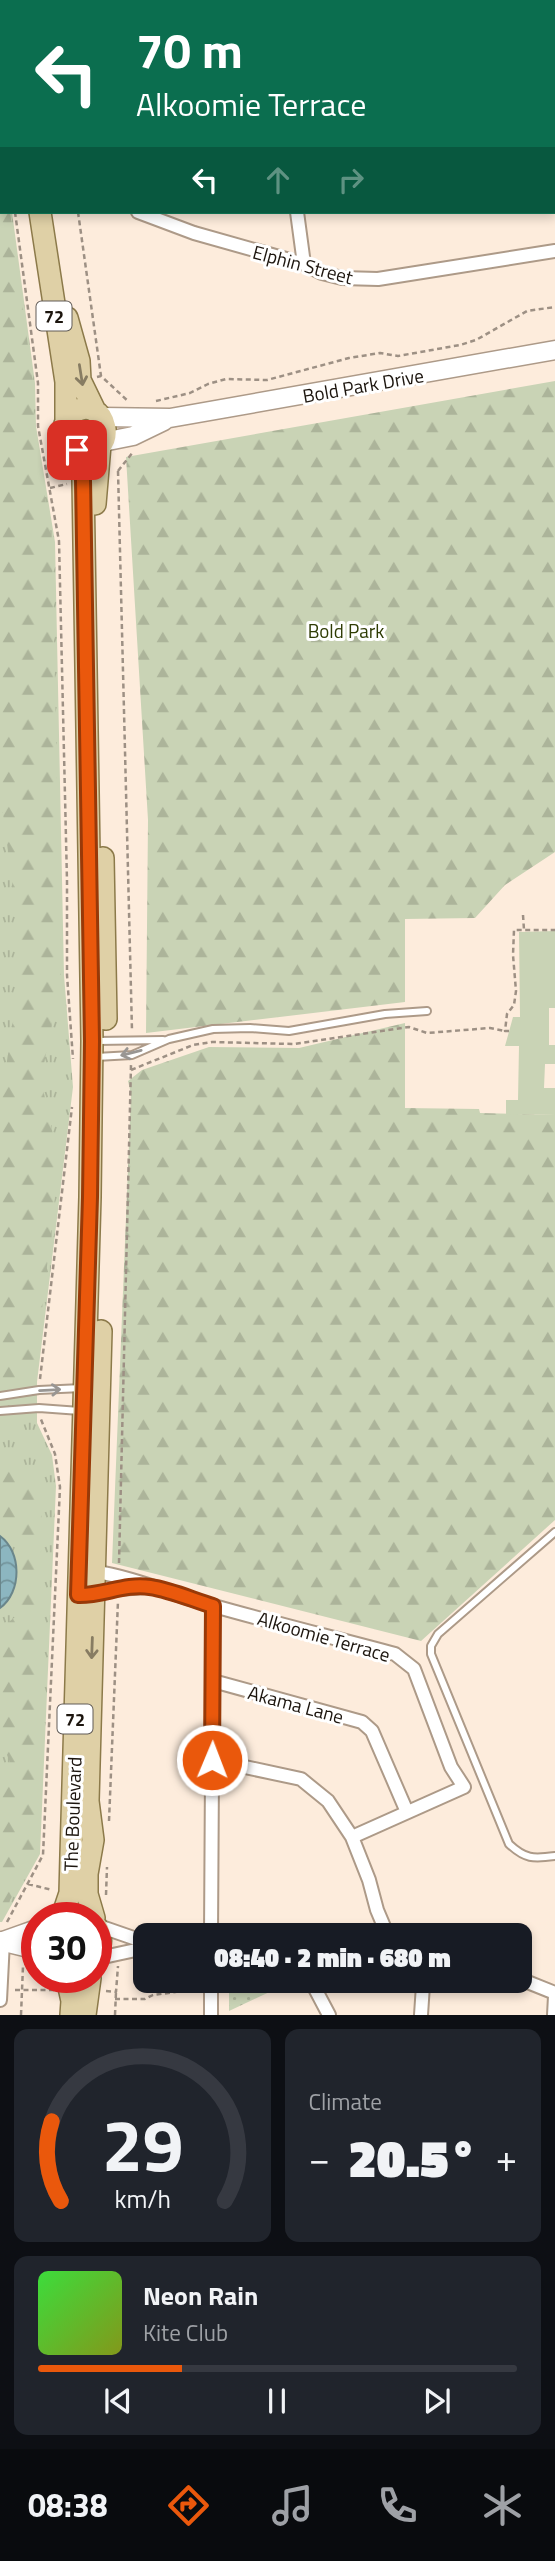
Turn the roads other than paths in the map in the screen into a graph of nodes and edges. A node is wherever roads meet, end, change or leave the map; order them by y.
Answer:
1 (40, 214) edge
2 (52, 214) edge
3 (143, 214) edge
4 (297, 214) edge
5 (555, 251) edge
6 (304, 264) junction
7 (555, 350) edge
8 (98, 414) junction
9 (170, 418) junction
10 (66, 419) junction
11 (101, 443) junction
12 (77, 450) junction
13 (427, 1011) dead end
14 (169, 1039) junction
15 (94, 1052) junction
16 (92, 1388) junction
17 (0, 1396) edge
18 (0, 1411) edge
19 (92, 1412) junction
20 (555, 1532) edge
21 (87, 1571) junction
22 (118, 1583) junction
23 (86, 1595) junction
24 (213, 1606) junction
25 (213, 1681) junction
26 (212, 1760) junction
27 (407, 1812) junction
28 (352, 1837) junction
29 (555, 1856) edge
30 (67, 1902) edge
31 (89, 1902) edge
32 (211, 1923) edge
33 (382, 1923) edge
34 (112, 1931) edge
35 (21, 1932) edge
36 (3, 1936) edge
37 (133, 1938) edge
38 (21, 1943) edge
39 (133, 1951) edge
40 (112, 1955) edge
41 (532, 1984) edge
42 (70, 1993) edge
43 (88, 1993) edge
44 (211, 1993) edge
45 (317, 1993) edge
46 (421, 1993) edge
47 (555, 1995) edge
48 (0, 2000) edge
49 (71, 2015) edge
50 (85, 2015) edge
51 (211, 2015) edge
52 (329, 2015) edge
53 (421, 2015) edge
54 (554, 2015) edge

1 - 10 main road, The Boulevard / 72
2 -> 8 main road, The Boulevard / 72
3 - 6 street, Elphin Street
4 - 6 street
5 - 6 street, Elphin Street
7 - 9 street, Bold Park Drive
8 - 9 street, Bold Park Drive
8 - 10 main road
8 - 11 main road, The Boulevard / 72
9 - 11 street, Bold Park Drive
10 - 12 main road, The Boulevard / 72
11 - 12 main road
11 - 15 main road, The Boulevard / 72
12 - 15 main road, The Boulevard / 72
13 - 14 lane
14 - 15 lane
14 -> 15 lane
15 - 16 main road, The Boulevard / 72
17 -> 16 lane
16 - 19 main road, The Boulevard / 72
18 - 19 lane
19 - 21 main road, The Boulevard / 72
20 - 29 lane
21 - 22 street, Alkoomie Terrace
21 - 23 main road, The Boulevard / 72
22 - 23 street
22 - 24 street, Alkoomie Terrace
23 - 30 main road, The Boulevard / 72
23 -> 31 main road, The Boulevard / 72
24 - 25 street
24 - 27 street, Alkoomie Terrace
25 - 26 street
25 - 27 street, Akama Lane
26 - 28 street
26 - 32 street
27 - 28 street
28 - 33 street
34 - 37 street
35 - 36 street
36 - 38 street
36 - 48 street
39 - 40 street
41 - 47 street
42 - 49 main road
43 - 50 main road
44 - 51 street
45 - 52 street
46 - 53 street
47 - 54 street

